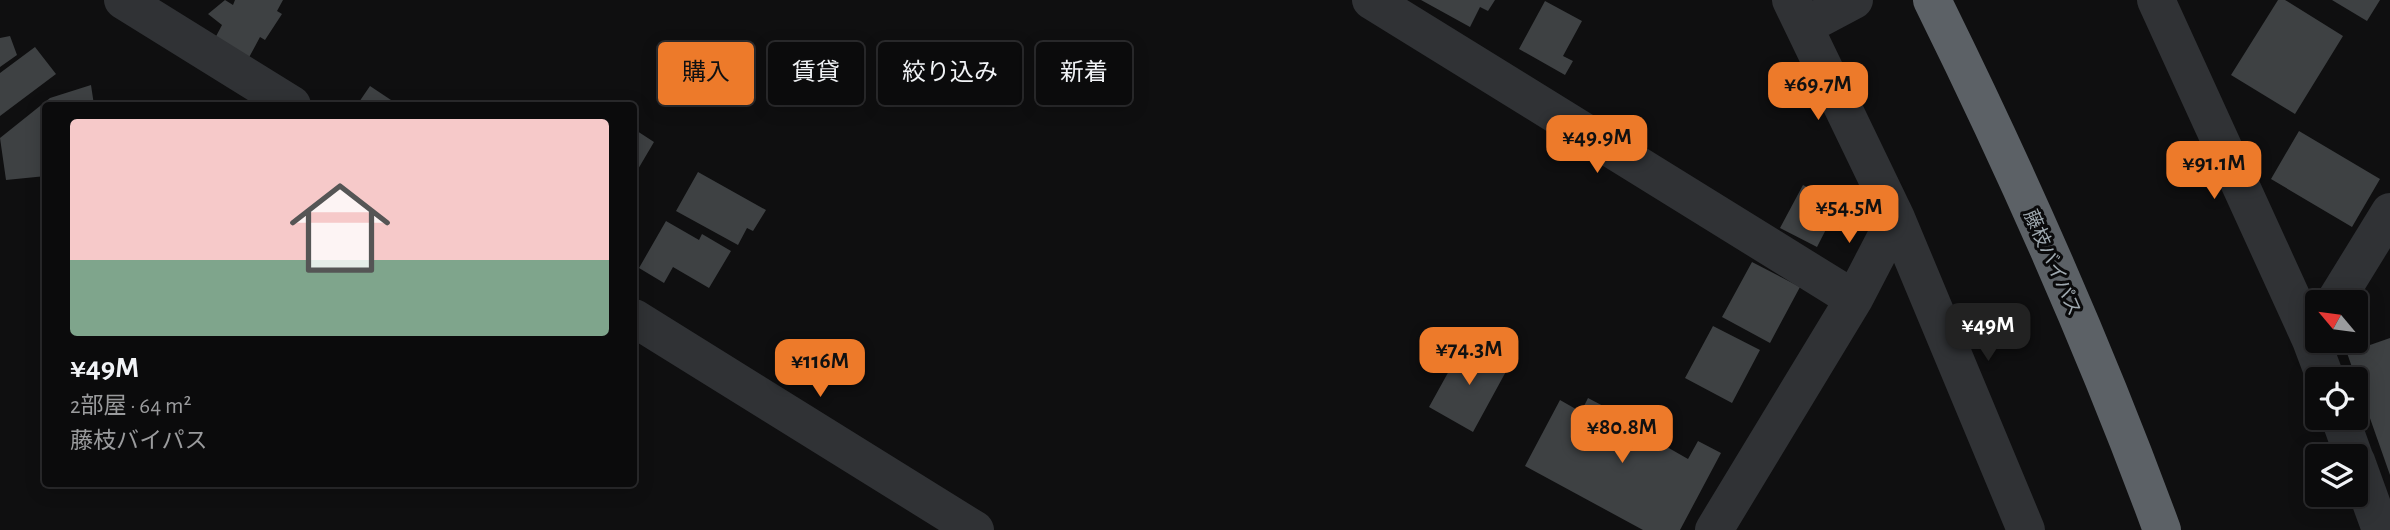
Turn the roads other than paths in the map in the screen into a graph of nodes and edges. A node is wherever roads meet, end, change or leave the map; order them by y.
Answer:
1 (123, 0) edge
2 (1371, 0) edge
3 (1853, 0) edge
4 (1931, 0) edge
5 (2155, 0) edge
6 (1798, 13) edge
7 (287, 102) edge
8 (2390, 212) edge
9 (1896, 218) junction
10 (2342, 290) edge
11 (1854, 299) junction
12 (2305, 316) edge
13 (637, 320) edge
14 (2368, 494) edge
15 (975, 530) edge
16 (1714, 530) edge
17 (2025, 530) edge
18 (2162, 530) edge
19 (2381, 530) edge

1 - 7 street
2 - 11 street
3 - 6 street
4 - 18 highway, 藤枝バイパス
5 - 12 street
6 - 9 street
8 - 10 street
9 - 11 street
9 - 17 street
11 - 16 street
13 - 15 street
14 - 19 street

